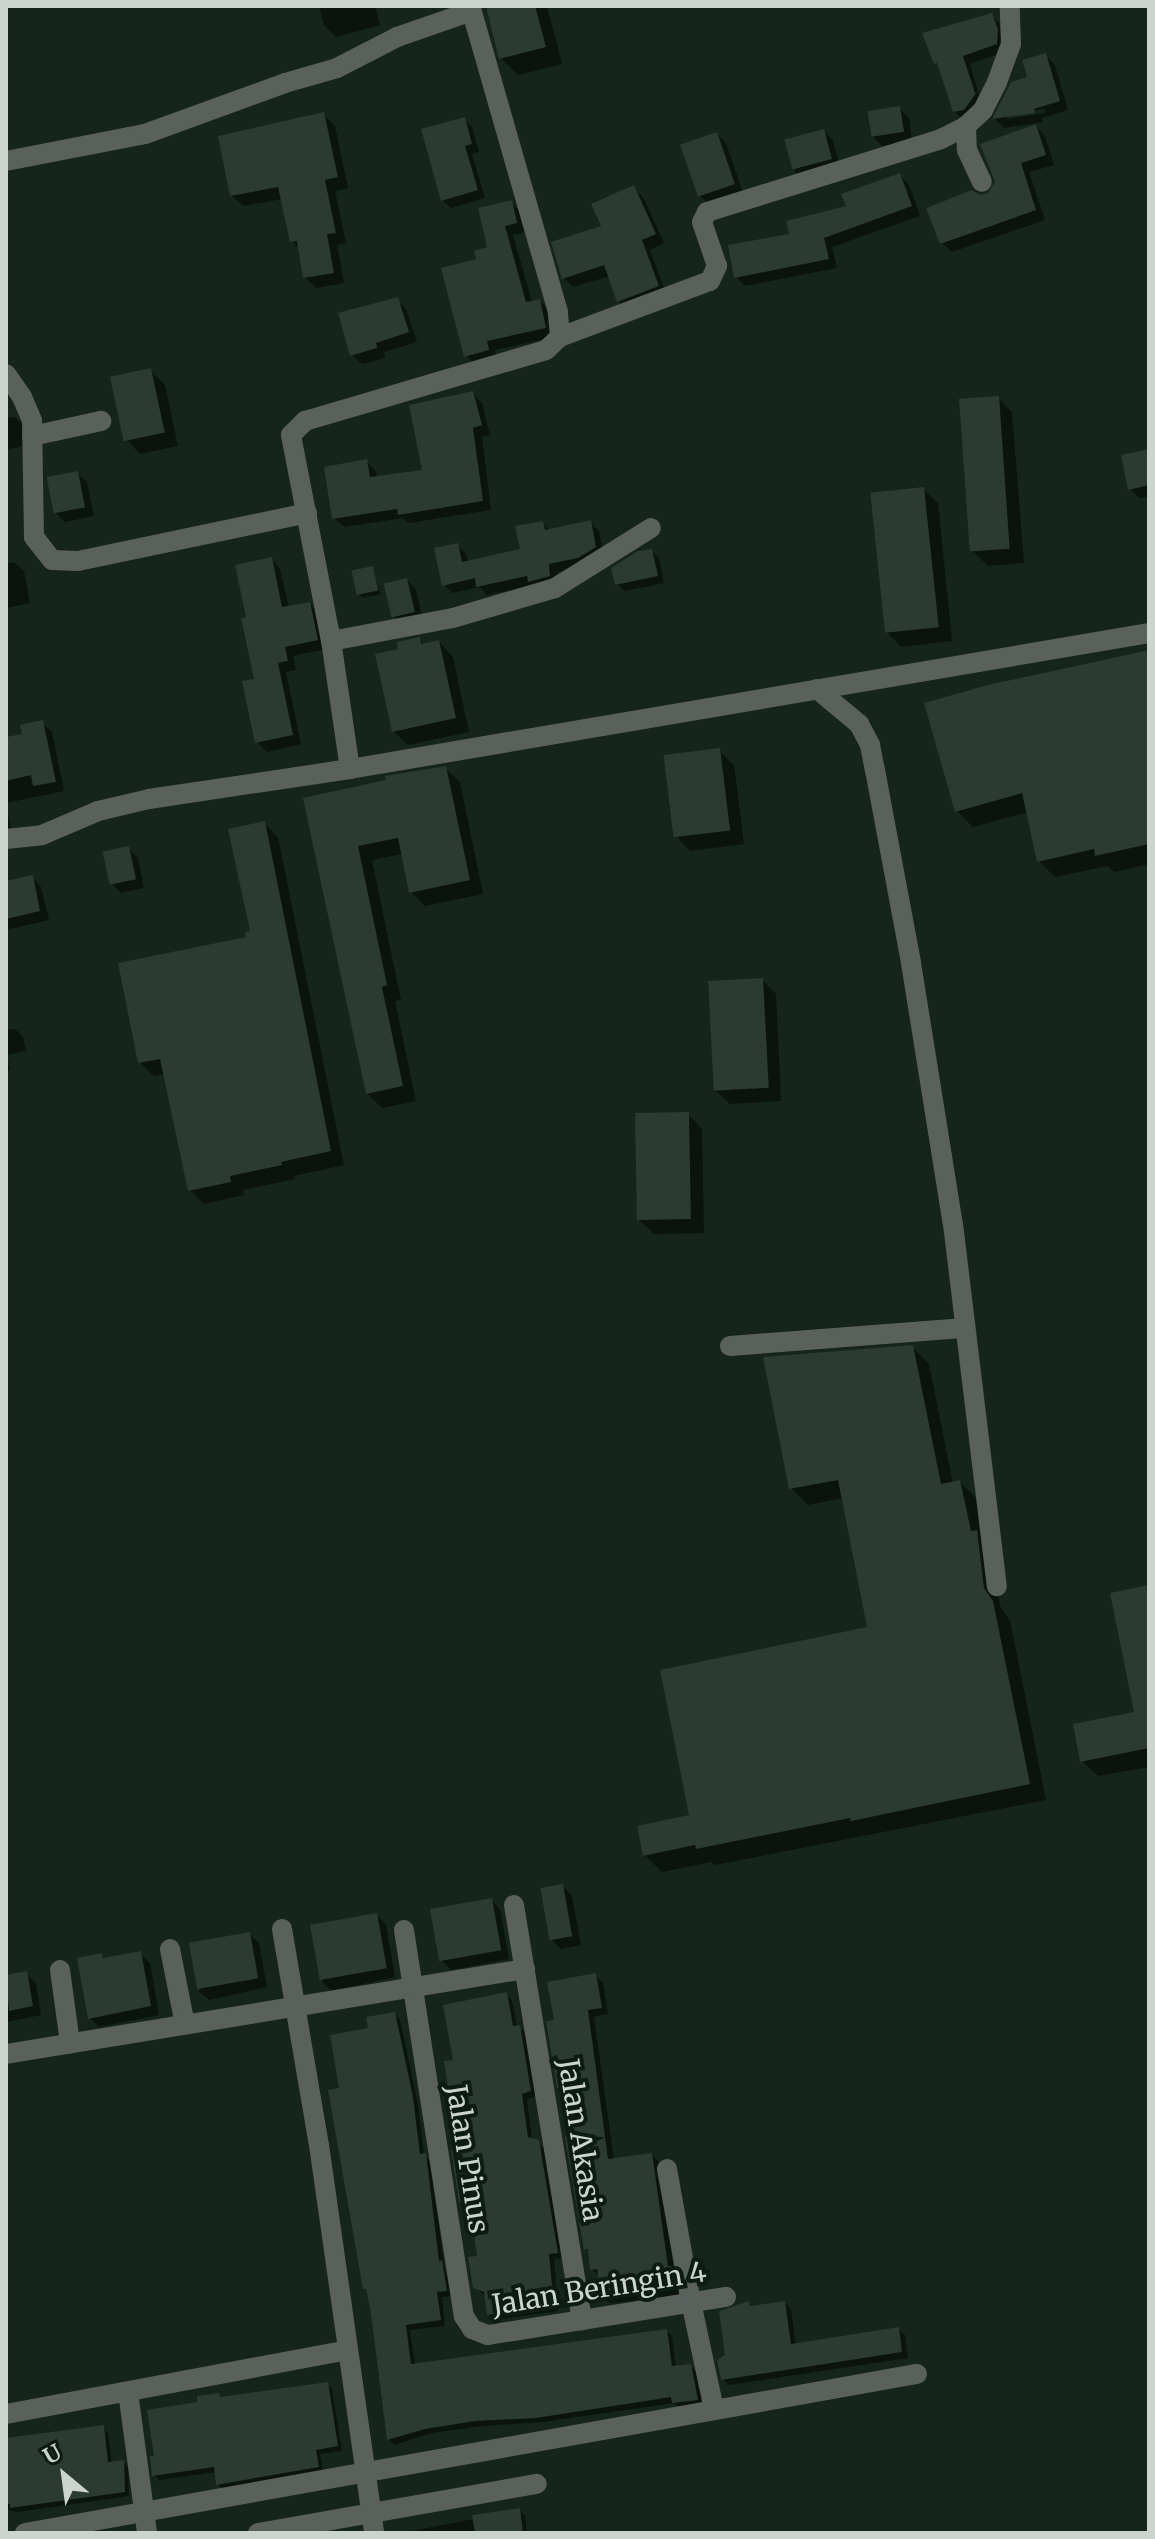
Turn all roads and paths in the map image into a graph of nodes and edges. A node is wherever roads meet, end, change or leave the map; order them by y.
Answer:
1 (1010, 7) edge
2 (471, 9) edge
3 (966, 126) junction
4 (6, 161) edge
5 (982, 182) dead end
6 (560, 337) junction
7 (6, 374) edge
8 (101, 421) dead end
9 (32, 436) junction
10 (307, 513) junction
11 (651, 528) dead end
12 (1149, 633) edge
13 (331, 641) junction
14 (817, 689) junction
15 (350, 769) junction
16 (6, 839) edge
17 (965, 1328) junction
18 (730, 1346) dead end
19 (997, 1586) dead end
20 (514, 1905) dead end
21 (282, 1929) dead end
22 (404, 1930) dead end
23 (170, 1949) dead end
24 (525, 1969) junction
25 (60, 1970) dead end
26 (414, 1987) junction
27 (296, 2006) junction
28 (185, 2025) junction
29 (70, 2043) junction
30 (6, 2054) edge
31 (667, 2169) dead end
32 (726, 2297) dead end
33 (691, 2302) junction
34 (582, 2320) junction
35 (479, 2334) joint
36 (348, 2350) junction
37 (917, 2374) dead end
38 (128, 2392) junction
39 (714, 2409) junction
40 (6, 2414) edge
41 (364, 2474) junction
42 (537, 2484) dead end
43 (372, 2523) edge
44 (145, 2524) edge
45 (25, 2533) edge
46 (258, 2533) edge

1 - 3 street
2 - 4 street
2 - 6 street
3 - 5 street
3 - 6 street
6 - 10 street
7 - 9 street
8 - 9 street
9 - 10 street
10 - 13 street
11 - 13 street
12 - 14 street
13 - 15 street
14 - 15 street
14 - 17 street
15 - 16 street
17 - 18 street
17 - 19 street
20 - 24 street, Jalan Akasia
21 - 27 street
22 - 26 street, Jalan Pinus
23 - 28 street
24 - 26 street
24 - 34 street, Jalan Akasia
25 - 29 street
26 - 27 street
26 - 35 street, Jalan Pinus
27 - 28 street
27 - 36 street
28 - 29 street
29 - 30 street
31 - 33 street
32 - 33 street, Jalan Beringin 4
33 - 34 street, Jalan Beringin 4
33 - 39 street
34 - 35 street, Jalan Beringin 4
36 - 38 street
36 - 41 street
37 - 39 street
38 - 40 street
38 - 44 street
39 - 41 street
41 - 43 street
41 - 44 street
42 - 43 street
43 - 46 street
44 - 45 street

